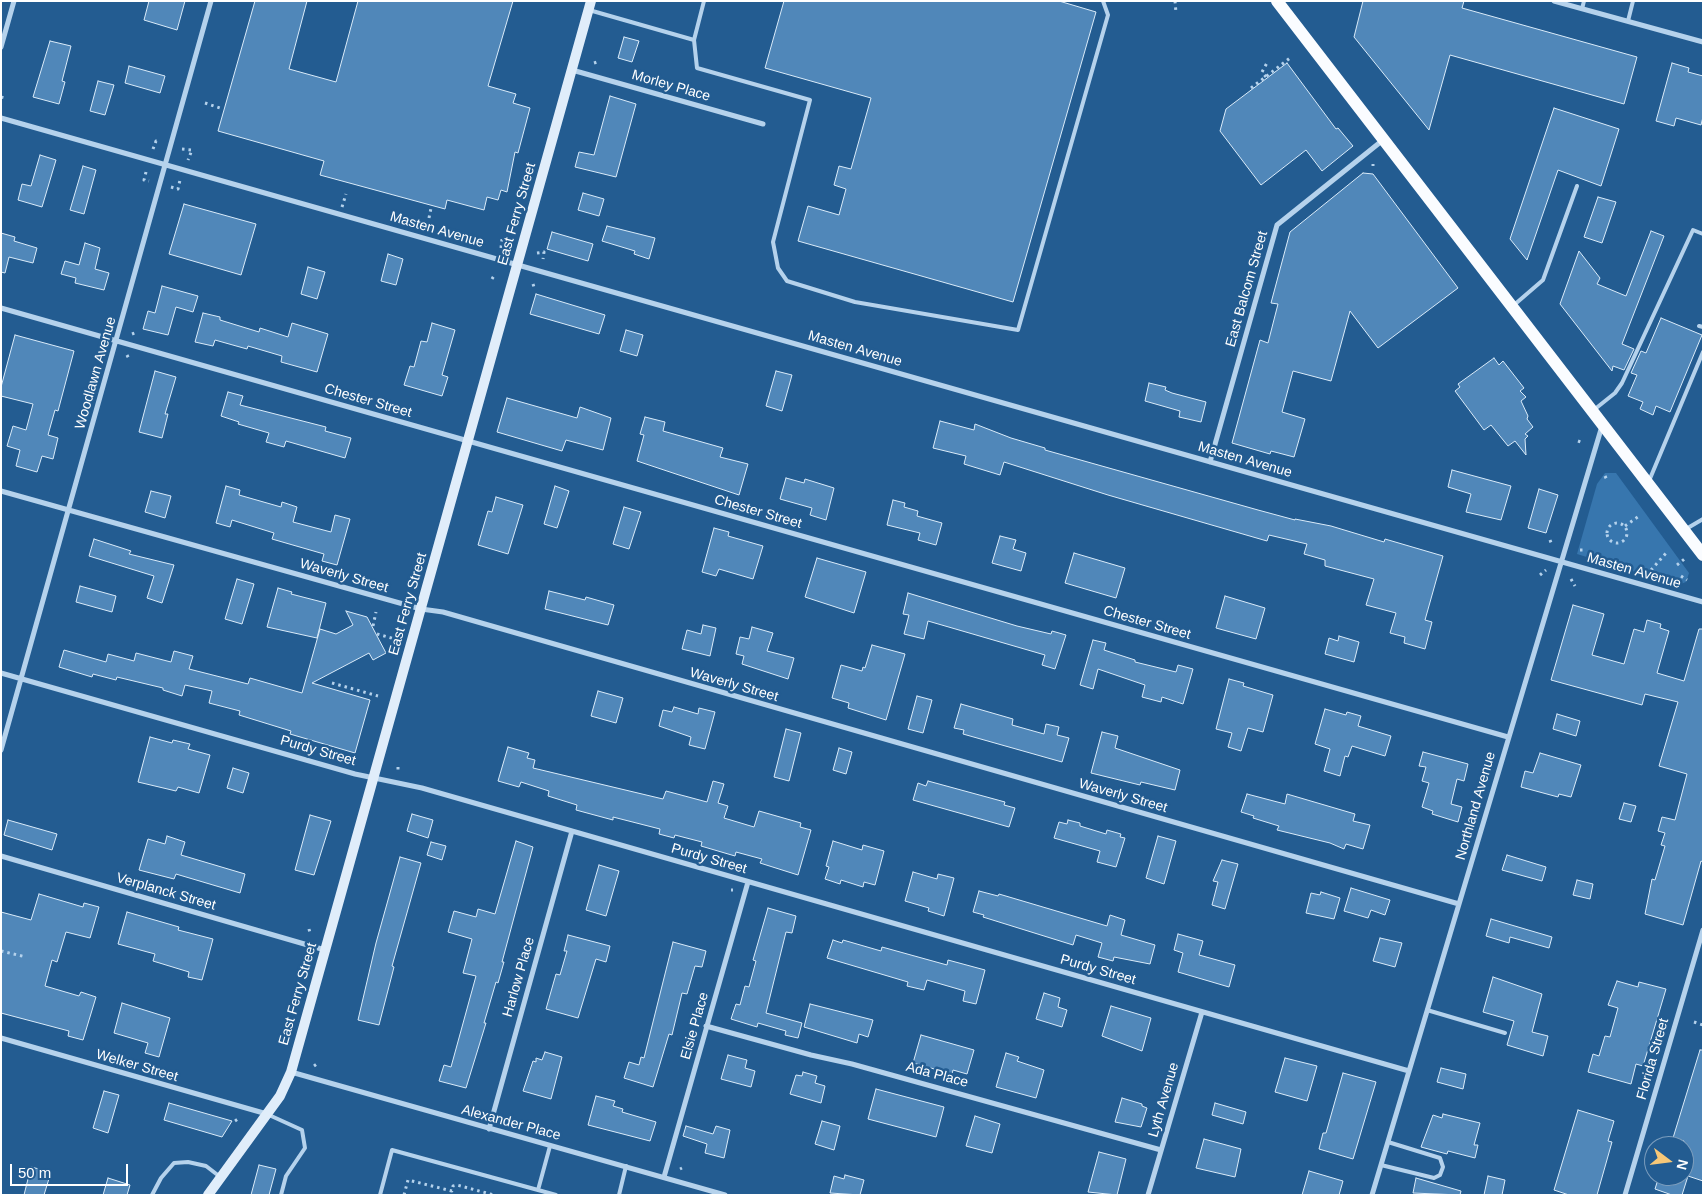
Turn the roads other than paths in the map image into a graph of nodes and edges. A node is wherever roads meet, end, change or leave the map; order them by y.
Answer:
1 (14, 1) edge
2 (211, 1) edge
3 (704, 1) edge
4 (1103, 1) edge
5 (1277, 1) edge
6 (1554, 1) edge
7 (1584, 1) edge
8 (1633, 1) edge
9 (590, 6) edge
10 (1582, 9) junction
11 (1628, 21) junction
12 (694, 40) junction
13 (1703, 42) edge
14 (1, 47) edge
15 (572, 70) junction
16 (1, 118) edge
17 (763, 124) dead end
18 (1384, 139) junction
19 (165, 165) junction
20 (1577, 186) dead end
21 (1703, 234) edge
22 (518, 265) junction
23 (1512, 306) junction
24 (1, 308) edge
25 (117, 341) junction
26 (1703, 352) edge
27 (1593, 411) junction
28 (1602, 424) junction
29 (468, 441) junction
30 (1210, 462) junction
31 (1648, 483) junction
32 (1, 491) edge
33 (68, 510) junction
34 (1703, 519) edge
35 (1684, 531) junction
36 (1703, 556) edge
37 (1561, 562) junction
38 (1703, 602) edge
39 (421, 609) junction
40 (1, 673) edge
41 (21, 678) junction
42 (1508, 737) junction
43 (1, 750) edge
44 (374, 777) junction
45 (572, 831) junction
46 (1, 856) edge
47 (748, 882) junction
48 (1459, 904) junction
49 (1703, 930) edge
50 (325, 950) junction
51 (1427, 1010) junction
52 (1202, 1012) junction
53 (706, 1026) junction
54 (1505, 1033) dead end
55 (1, 1038) edge
56 (1409, 1071) junction
57 (291, 1072) junction
58 (267, 1114) junction
59 (489, 1129) junction
60 (1388, 1142) junction
61 (550, 1146) junction
62 (1161, 1150) junction
63 (1381, 1165) junction
64 (626, 1166) junction
65 (664, 1177) junction
66 (221, 1178) junction
67 (538, 1190) junction
68 (152, 1195) edge
69 (208, 1195) edge
70 (281, 1195) edge
71 (380, 1195) edge
72 (556, 1195) edge
73 (619, 1195) edge
74 (725, 1195) edge
75 (1148, 1195) edge
76 (1372, 1195) edge
77 (1625, 1195) edge

1 - 14 street
2 - 19 street, Woodlawn Avenue
3 - 12 lane
4 - 12 lane
5 - 18 main road
6 - 10 street
7 - 10 lane
8 - 11 lane
9 - 12 lane
9 - 15 street, East Ferry Street
10 - 11 street
11 - 13 street
15 - 17 street, Morley Place
15 - 22 street, East Ferry Street
16 - 19 street, Masten Avenue
18 - 23 main road
18 - 30 street, East Balcom Street
19 - 22 street, Masten Avenue
19 - 25 street, Woodlawn Avenue
20 - 23 lane
21 - 27 lane
22 - 29 street, East Ferry Street
22 - 30 street, Masten Avenue
23 - 27 main road
24 - 25 street, Chester Street
25 - 29 street, Chester Street
25 - 33 street, Woodlawn Avenue
26 - 31 lane
27 - 28 main road
28 - 31 main road
28 - 37 street, Northland Avenue
29 - 39 street, East Ferry Street
29 - 42 street, Chester Street
30 - 37 street, Masten Avenue
31 - 35 main road
32 - 33 street, Waverly Street
33 - 39 street, Waverly Street
33 - 41 street, Woodlawn Avenue
34 - 35 lane
35 - 36 main road
37 - 38 street, Masten Avenue
37 - 42 street, Northland Avenue
39 - 44 street, East Ferry Street
39 - 48 street, Waverly Street
40 - 41 street, Purdy Street
41 - 43 street, Woodlawn Avenue
41 - 44 street, Purdy Street
42 - 48 street, Northland Avenue
44 - 45 street, Purdy Street
44 - 50 street, East Ferry Street
45 - 47 street, Purdy Street
45 - 59 street, Harlow Place
46 - 50 street, Verplanck Street
47 - 52 street, Purdy Street
47 - 53 street, Elsie Place
48 - 51 street, Northland Avenue
49 - 77 street, Florida Street
50 - 57 street, East Ferry Street
51 - 54 lane
51 - 56 street, Northland Avenue
52 - 56 street, Purdy Street
52 - 62 street, Lyth Avenue
53 - 62 street, Ada Place
53 - 65 street, Elsie Place
55 - 58 street, Welker Street
56 - 60 street, Northland Avenue
57 - 58 street, East Ferry Street
57 - 59 street, Alexander Place
58 - 66 street, East Ferry Street
58 - 70 lane
59 - 61 street, Alexander Place
60 - 63 street, Northland Avenue
60 - 63 lane
61 - 64 street, Alexander Place
61 - 67 lane
62 - 75 street, Lyth Avenue
63 - 76 street, Northland Avenue
64 - 65 street, Alexander Place
64 - 73 lane
65 - 74 street, Alexander Place
66 - 68 lane
66 - 69 street, East Ferry Street
67 - 71 lane
67 - 72 lane

